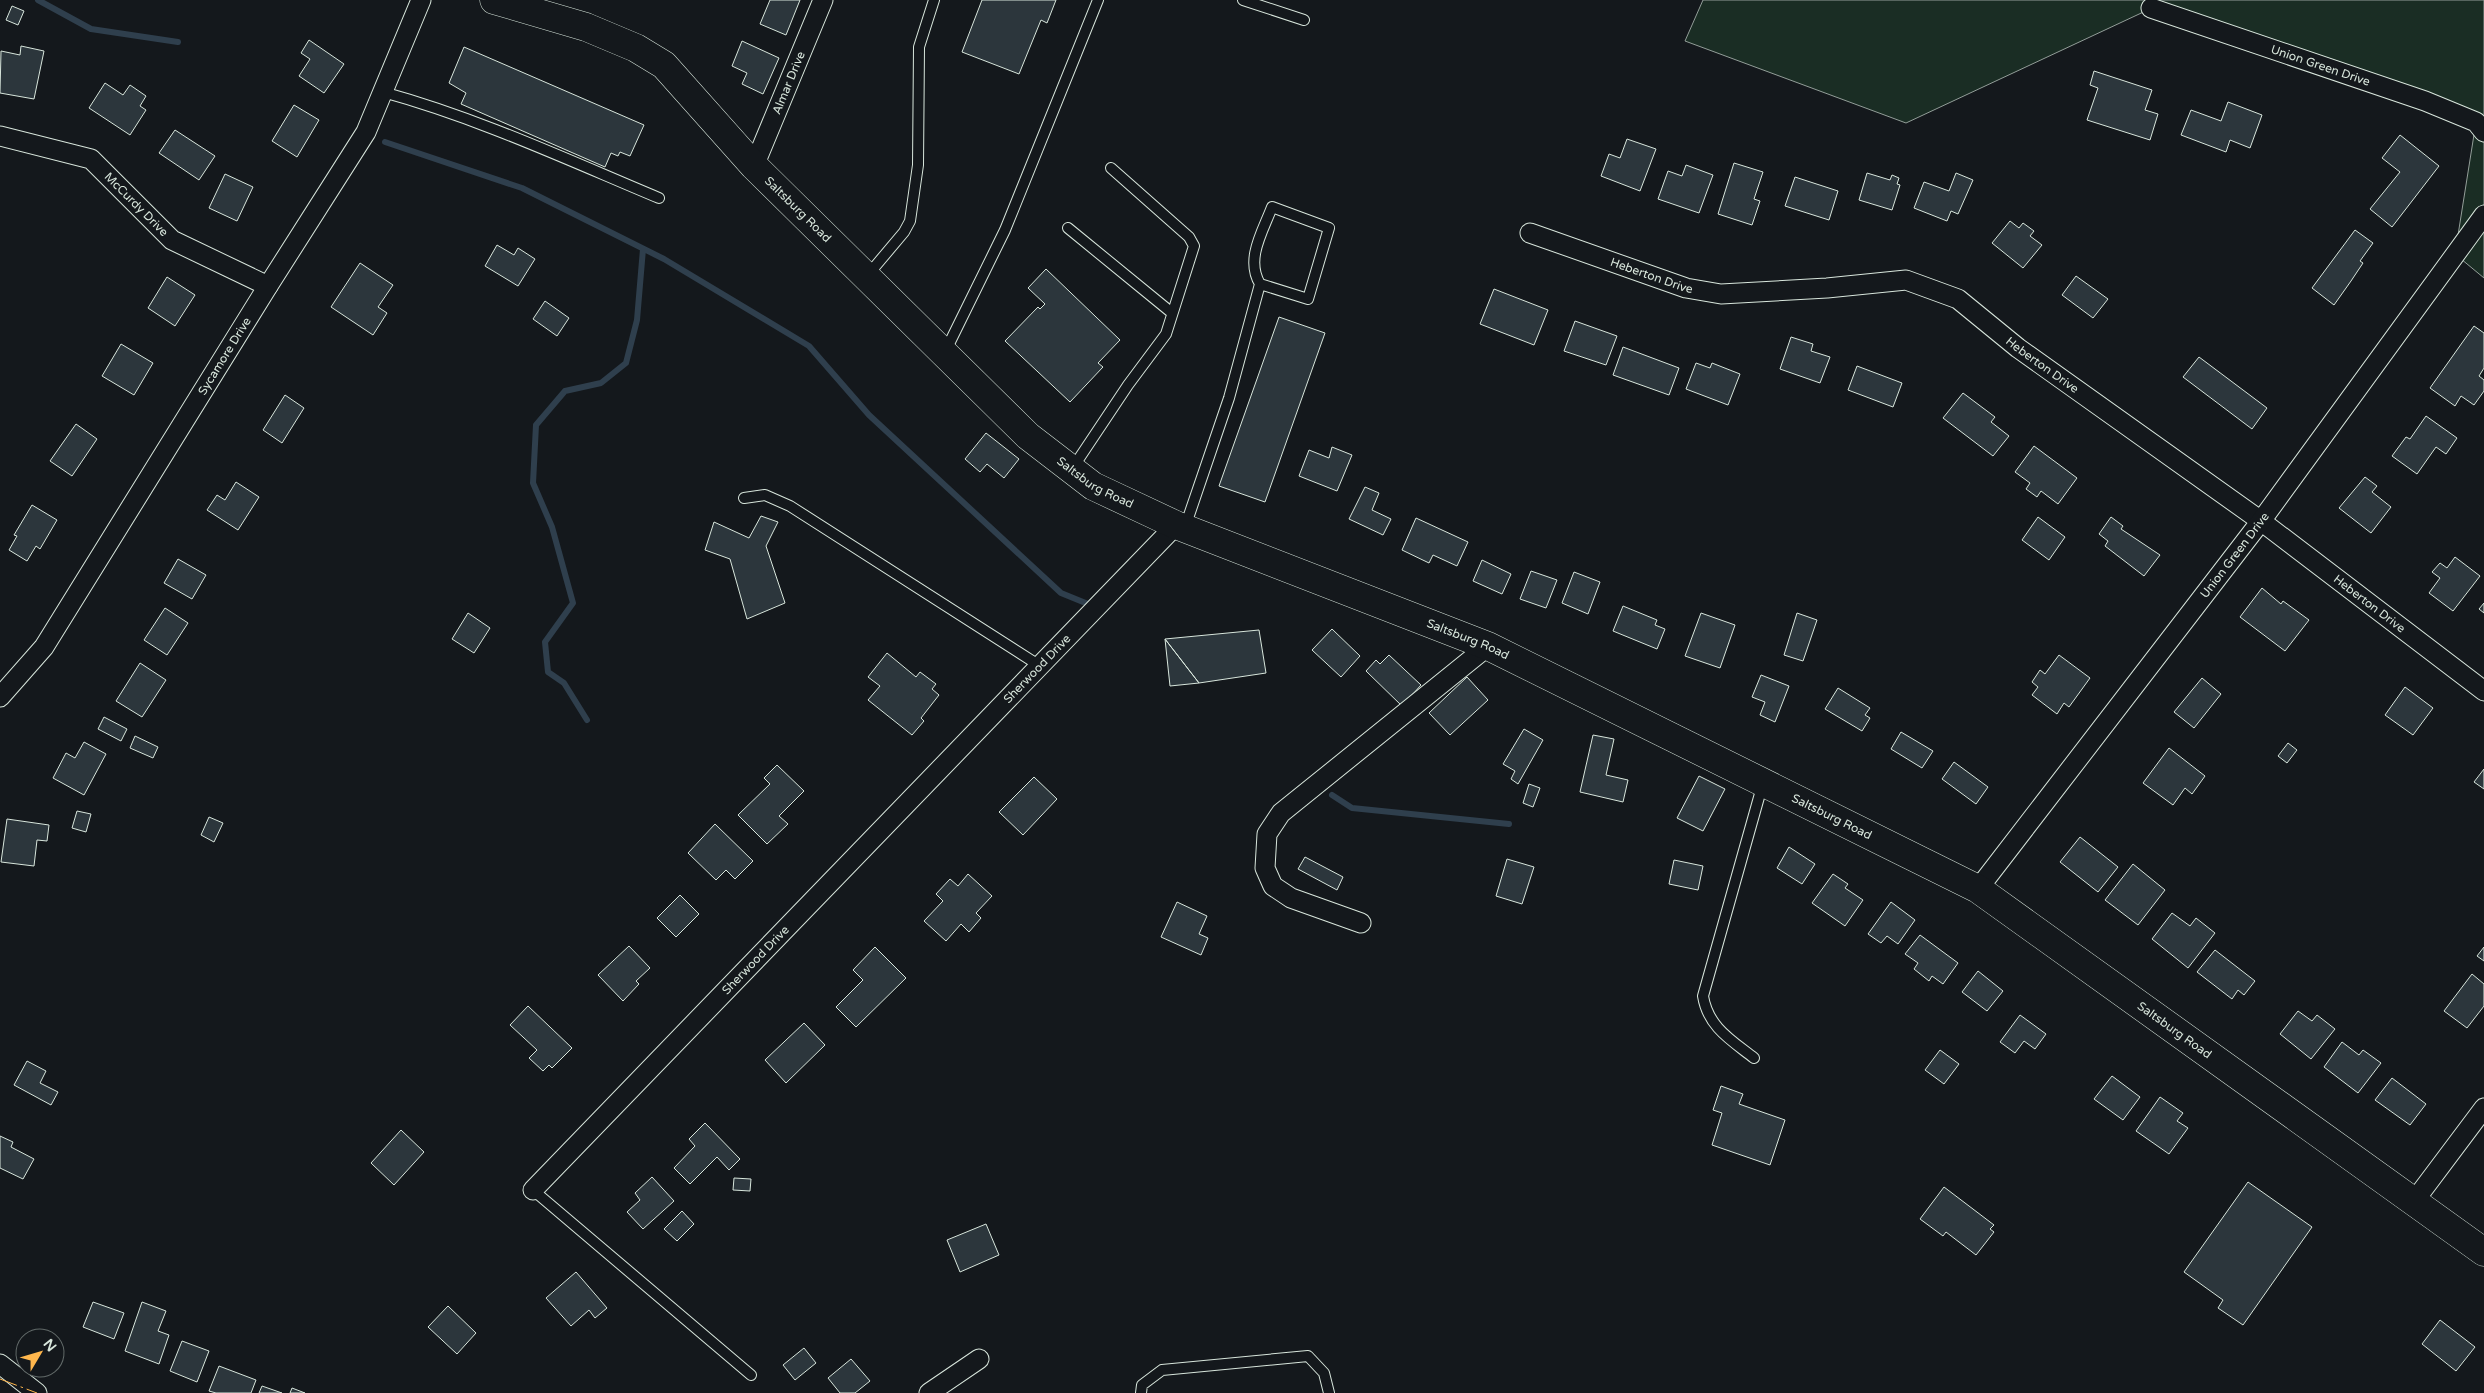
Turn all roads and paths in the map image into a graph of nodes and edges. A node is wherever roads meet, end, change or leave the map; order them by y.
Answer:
1 (421, 0) edge
2 (823, 0) edge
3 (934, 0) edge
4 (1098, 0) edge
5 (1244, 0) edge
6 (510, 3) edge
7 (2151, 8) dead end
8 (1304, 20) dead end
9 (383, 92) junction
10 (2484, 132) edge
11 (0, 136) edge
12 (754, 166) junction
13 (1110, 168) dead end
14 (659, 198) dead end
15 (2484, 214) edge
16 (1068, 228) dead end
17 (1530, 234) dead end
18 (866, 276) junction
19 (1260, 284) junction
20 (268, 286) junction
21 (1172, 313) junction
22 (945, 353) junction
23 (1072, 470) junction
24 (744, 498) dead end
25 (2260, 521) junction
26 (1180, 527) junction
27 (1488, 646) junction
28 (1040, 666) junction
29 (2484, 691) edge
30 (0, 697) edge
31 (1763, 782) junction
32 (1978, 889) junction
33 (1361, 923) dead end
34 (1754, 1058) dead end
35 (2484, 1108) edge
36 (534, 1190) joint
37 (2415, 1200) junction
38 (2484, 1252) edge
39 (979, 1359) dead end
40 (0, 1364) edge
41 (751, 1375) dead end
42 (36, 1393) edge
43 (929, 1393) edge
44 (1141, 1393) edge
45 (1329, 1393) edge

1 - 9 street, Sycamore Drive
2 - 12 street, Almar Drive
3 - 18 lane
4 - 22 lane
5 - 8 lane
6 - 12 main road, Saltsburg Road
7 - 10 street, Union Green Drive
9 - 14 lane
9 - 20 street, Sycamore Drive
11 - 20 street, McCurdy Drive
12 - 18 main road, Saltsburg Road
13 - 21 lane
15 - 25 street, Union Green Drive
16 - 21 lane
17 - 25 street, Heberton Drive
18 - 22 main road, Saltsburg Road
19 - 19 lane
19 - 26 lane
20 - 30 street, Sycamore Drive
21 - 23 lane
22 - 23 main road, Saltsburg Road
23 - 26 main road, Saltsburg Road
24 - 28 lane
25 - 29 street, Heberton Drive
25 - 32 street, Union Green Drive
26 - 27 main road, Saltsburg Road
26 - 28 street, Sherwood Drive
27 - 31 main road, Saltsburg Road
27 - 33 street
28 - 36 street, Sherwood Drive
31 - 32 main road, Saltsburg Road
31 - 34 lane
32 - 37 main road, Saltsburg Road
35 - 37 street
36 - 41 lane, Sherwood Drive
37 - 38 main road, Saltsburg Road
39 - 43 street
40 - 42 street
44 - 45 lane

